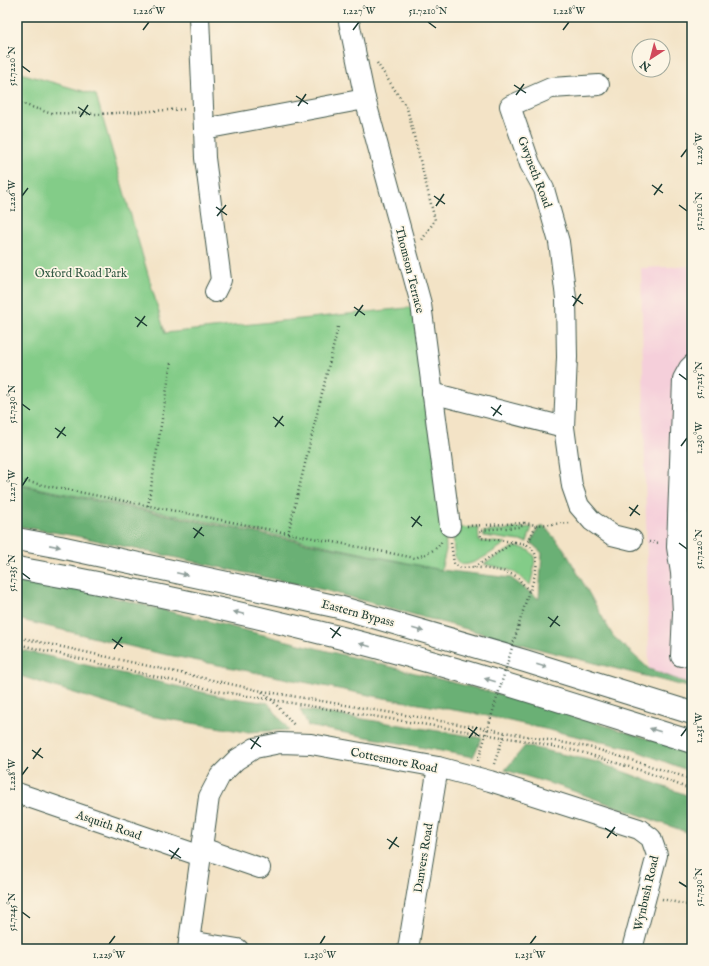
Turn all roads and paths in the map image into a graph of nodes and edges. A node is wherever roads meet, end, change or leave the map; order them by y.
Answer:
1 (32, 17) edge
2 (36, 17) edge
3 (199, 17) edge
4 (348, 17) edge
5 (373, 57) dead end
6 (600, 85) dead end
7 (365, 99) junction
8 (17, 102) edge
9 (202, 108) junction
10 (204, 129) junction
11 (408, 261) junction
12 (215, 292) dead end
13 (338, 327) dead end
14 (171, 363) dead end
15 (692, 365) edge
16 (432, 393) junction
17 (564, 427) junction
18 (17, 480) edge
19 (148, 506) junction
20 (592, 521) junction
21 (525, 523) junction
22 (450, 526) junction
23 (536, 526) junction
24 (288, 534) junction
25 (17, 539) edge
26 (632, 540) dead end
27 (515, 542) junction
28 (527, 545) junction
29 (474, 567) junction
30 (17, 568) edge
31 (529, 591) junction
32 (17, 637) edge
33 (17, 644) edge
34 (681, 656) dead end
35 (262, 691) junction
36 (272, 700) junction
37 (692, 713) edge
38 (505, 732) junction
39 (503, 738) junction
40 (692, 742) edge
41 (311, 744) junction
42 (478, 761) dead end
43 (494, 766) dead end
44 (438, 767) junction
45 (692, 780) edge
46 (692, 790) edge
47 (18, 799) edge
48 (651, 838) joint
49 (202, 852) junction
50 (260, 868) dead end
51 (646, 894) junction
52 (692, 906) edge
53 (189, 945) edge
54 (238, 949) edge
55 (408, 949) edge
56 (632, 949) edge

1 - 2 path
3 - 9 street
4 - 7 street, Thomson Terrace
5 - 11 path
6 - 17 street, Gwyneth Road
7 - 10 street
7 - 11 street, Thomson Terrace
8 - 9 path
9 - 10 street
10 - 12 street
11 - 16 street, Thomson Terrace
13 - 24 path
14 - 19 path
15 - 34 street
16 - 17 street
16 - 22 street, Thomson Terrace
17 - 20 street
18 - 19 path
19 - 24 path
20 - 23 path
20 - 26 street
21 - 22 path
21 - 23 path
21 - 27 path
22 - 24 path
22 - 29 path
23 - 28 path
25 -> 37 highway, Eastern Bypass
27 - 28 path
27 - 29 path
28 - 31 path
29 - 31 path
40 -> 30 highway
31 - 42 path, bridge
32 - 35 path
33 - 36 path
35 - 36 path
35 - 38 path
36 - 39 path
36 - 41 path
38 - 39 path
38 - 45 path
39 - 43 path
39 - 46 path
41 - 44 street, Cottesmore Road
41 - 49 street, Cottesmore Road
44 - 48 street, Cottesmore Road
44 - 55 street, Danvers Road
47 - 49 street, Asquith Road
48 - 51 street, Wynbush Road
49 - 50 street, Asquith Road
49 - 53 street, Cottesmore Road
51 - 52 path
51 - 56 street, Wynbush Road
53 - 54 street

